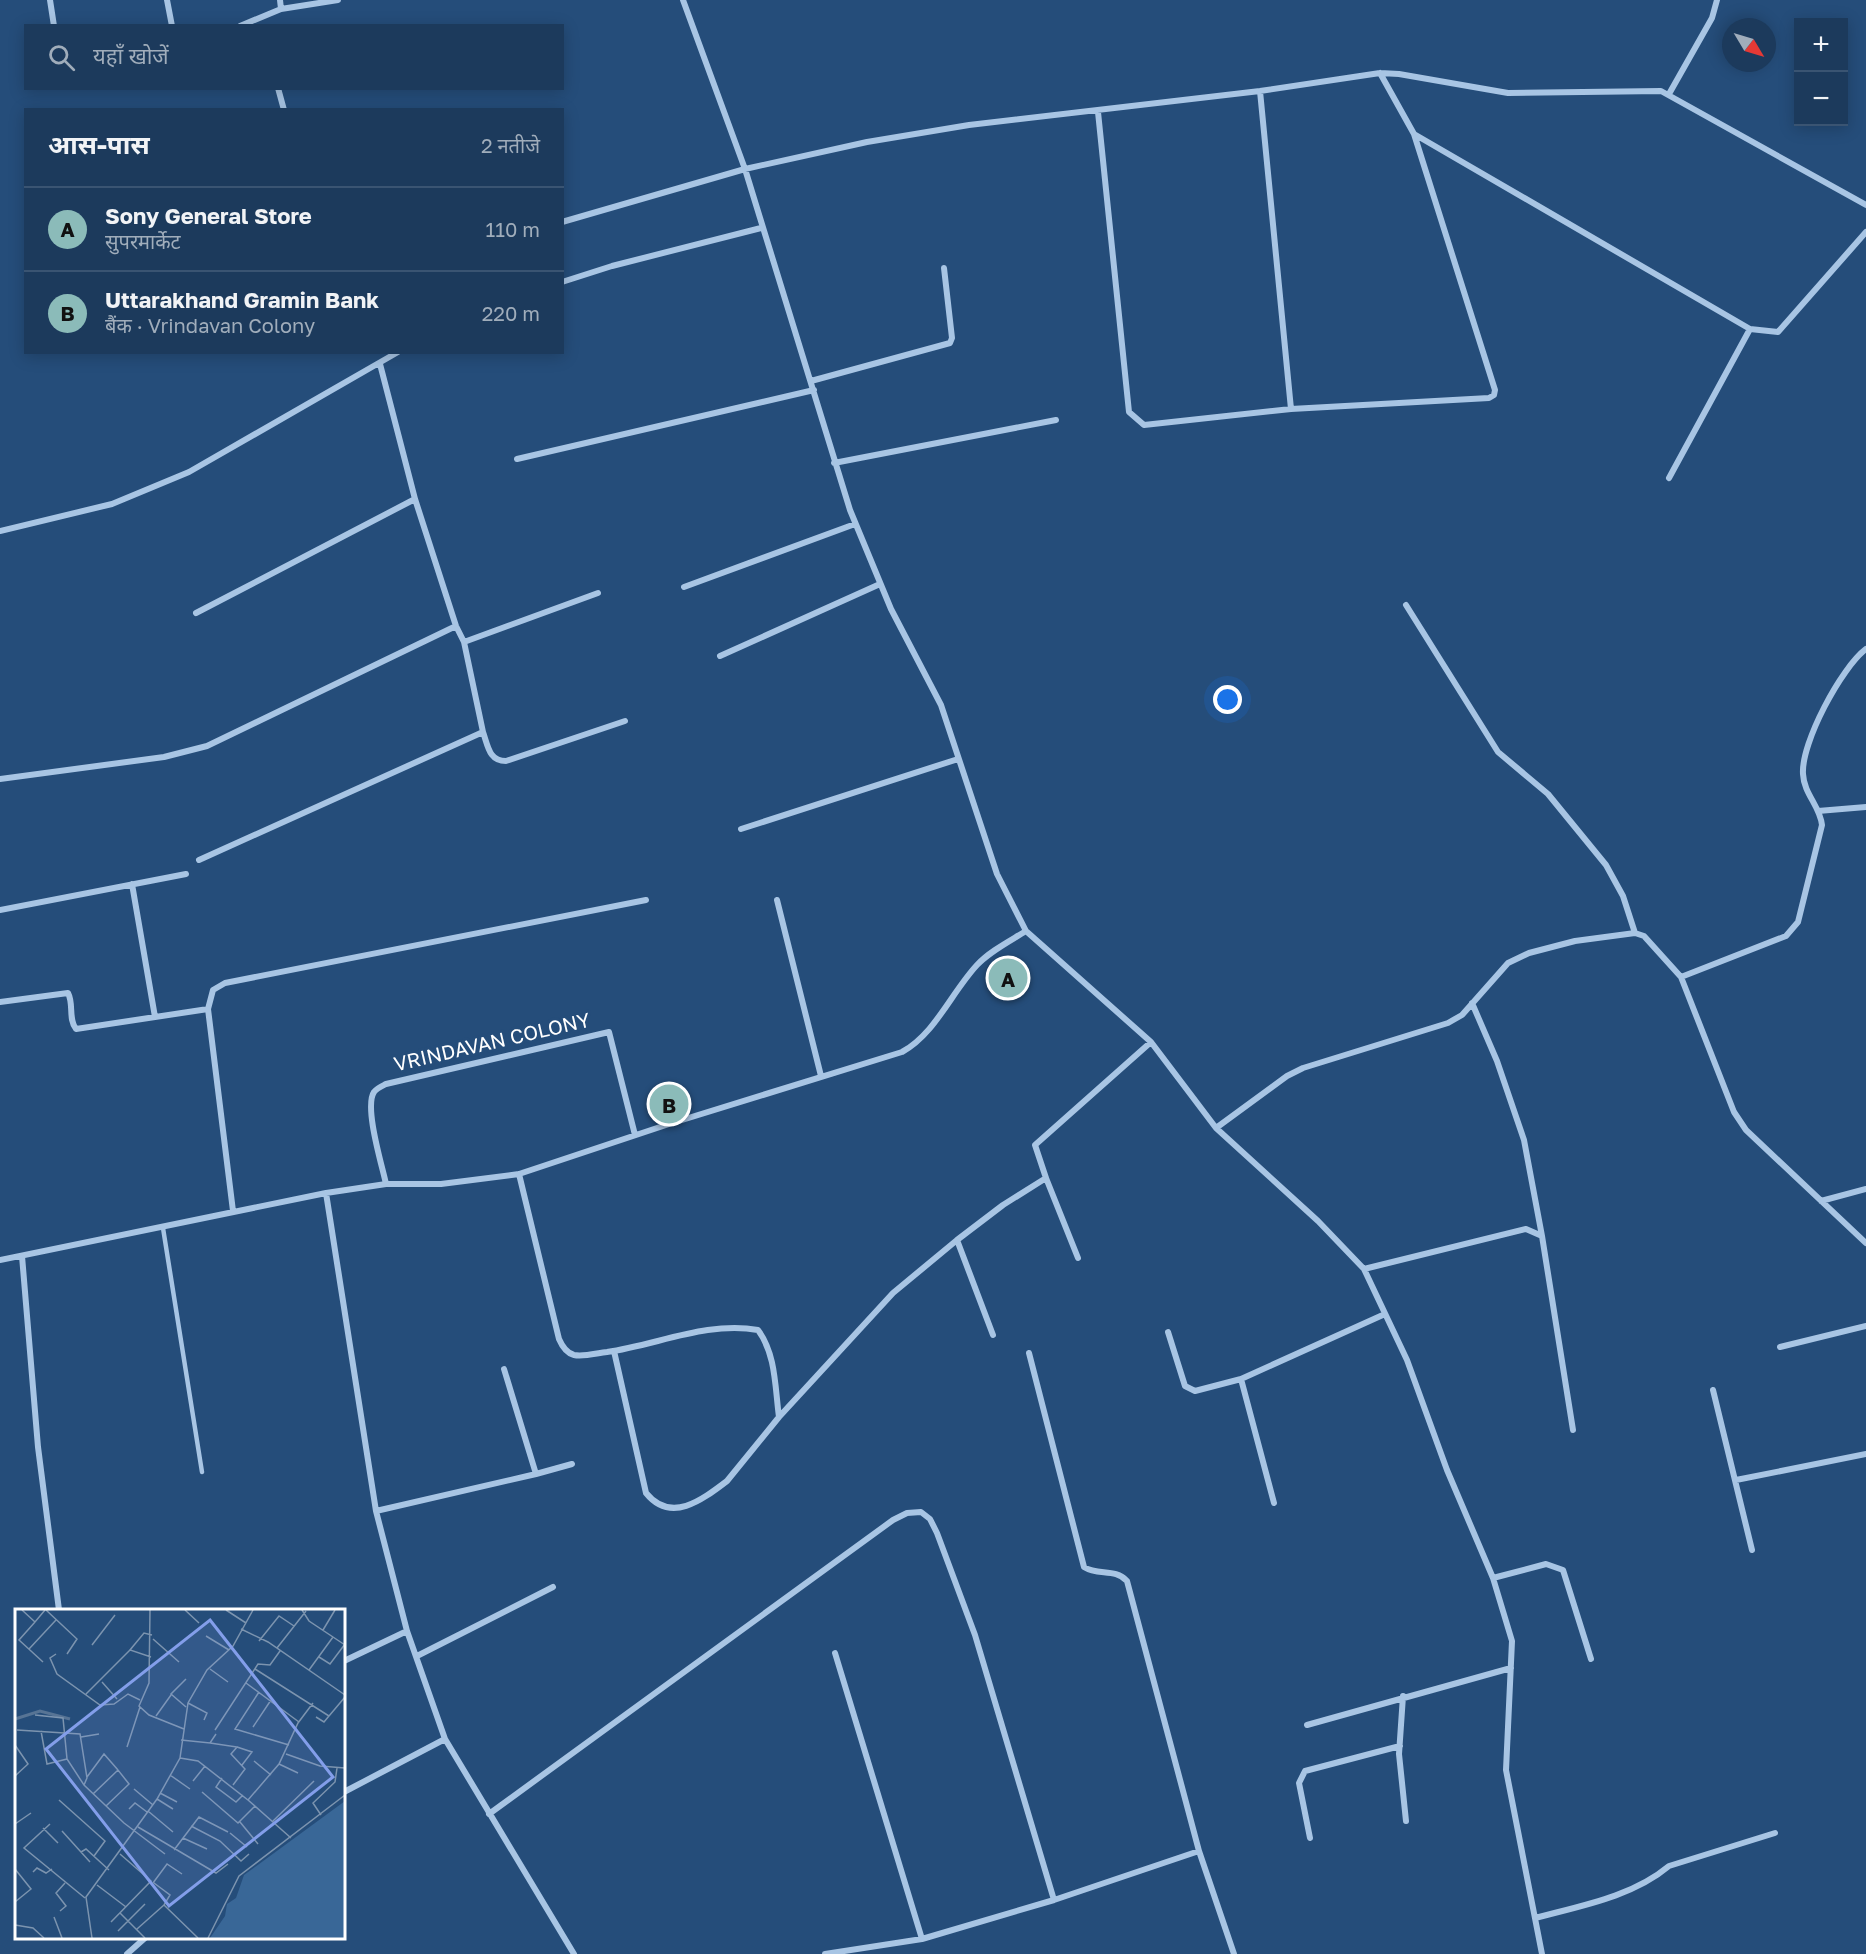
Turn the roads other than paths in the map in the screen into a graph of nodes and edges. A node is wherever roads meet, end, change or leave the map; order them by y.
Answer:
1 (50, 0) edge
2 (168, 0) edge
3 (280, 0) edge
4 (339, 0) edge
5 (683, 0) edge
6 (1717, 0) edge
7 (281, 9) junction
8 (258, 22) edge
9 (54, 24) edge
10 (172, 24) edge
11 (1380, 73) junction
12 (279, 90) edge
13 (1260, 91) junction
14 (1669, 94) junction
15 (283, 108) edge
16 (1098, 112) junction
17 (1414, 134) junction
18 (745, 169) junction
19 (1866, 205) edge
20 (564, 221) edge
21 (761, 228) junction
22 (1866, 232) edge
23 (944, 268) dead end
24 (564, 281) edge
25 (1750, 328) junction
26 (395, 354) edge
27 (380, 364) junction
28 (811, 381) junction
29 (814, 390) junction
30 (1291, 409) junction
31 (1056, 420) dead end
32 (517, 459) dead end
33 (834, 463) junction
34 (1669, 478) dead end
35 (415, 500) junction
36 (855, 524) junction
37 (0, 531) edge
38 (880, 584) junction
39 (684, 587) dead end
40 (598, 593) dead end
41 (1406, 605) dead end
42 (196, 613) dead end
43 (456, 626) junction
44 (464, 642) junction
45 (1866, 649) edge
46 (720, 656) dead end
47 (625, 721) dead end
48 (483, 732) junction
49 (958, 759) junction
50 (0, 779) edge
51 (1866, 807) edge
52 (1818, 811) junction
53 (741, 829) dead end
54 (199, 860) dead end
55 (186, 874) dead end
56 (132, 884) junction
57 (646, 900) dead end
58 (777, 900) dead end
59 (0, 910) edge
60 (1026, 931) junction
61 (1635, 933) junction
62 (1681, 976) junction
63 (0, 1002) edge
64 (1472, 1003) junction
65 (208, 1009) junction
66 (155, 1017) junction
67 (1151, 1042) junction
68 (821, 1076) junction
69 (1216, 1128) junction
70 (636, 1135) junction
71 (519, 1174) junction
72 (1046, 1178) junction
73 (386, 1184) junction
74 (1866, 1189) edge
75 (326, 1193) junction
76 (1821, 1201) junction
77 (233, 1211) junction
78 (163, 1228) junction
79 (1542, 1236) junction
80 (957, 1240) junction
81 (1866, 1243) edge
82 (22, 1257) junction
83 (1078, 1258) dead end
84 (0, 1260) edge
85 (1364, 1269) junction
86 (1385, 1314) junction
87 (1866, 1326) edge
88 (1168, 1332) dead end
89 (993, 1335) dead end
90 (1780, 1347) dead end
91 (614, 1351) junction
92 (1029, 1353) dead end
93 (504, 1369) dead end
94 (1241, 1378) junction
95 (1713, 1390) dead end
96 (779, 1417) junction
97 (1573, 1430) dead end
98 (1866, 1454) edge
99 (572, 1464) dead end
100 (202, 1472) dead end
101 (536, 1474) junction
102 (1736, 1480) junction
103 (1274, 1503) dead end
104 (376, 1511) junction
105 (1752, 1550) dead end
106 (1493, 1578) junction
107 (553, 1587) dead end
108 (59, 1609) edge
109 (407, 1631) junction
110 (835, 1653) dead end
111 (417, 1656) junction
112 (1591, 1659) dead end
113 (345, 1661) edge
114 (1511, 1668) junction
115 (1403, 1696) junction
116 (1307, 1725) dead end
117 (446, 1739) junction
118 (1400, 1746) junction
119 (345, 1791) edge
120 (489, 1814) junction
121 (1406, 1821) dead end
122 (1775, 1833) dead end
123 (1310, 1838) dead end
124 (1199, 1851) junction
125 (1054, 1900) junction
126 (1535, 1918) junction
127 (144, 1939) edge
128 (922, 1939) junction
129 (127, 1954) edge
130 (574, 1954) edge
131 (825, 1954) edge
132 (1234, 1954) edge
133 (1542, 1954) edge

1 - 9 street
2 - 10 street
3 - 7 street
4 - 7 street
5 - 18 street
6 - 14 street
7 - 8 street
11 - 13 street
11 - 14 street
11 - 17 street
12 - 15 street
13 - 16 street
13 - 30 street
14 - 19 street
16 - 18 street
16 - 30 street
17 - 25 street
17 - 30 street
18 - 20 street
18 - 21 street
21 - 24 street
21 - 28 street
22 - 25 street
23 - 28 street
25 - 34 street
26 - 27 street
27 - 35 street
27 - 37 street
28 - 29 street
29 - 32 street
29 - 33 street
31 - 33 street
33 - 36 street
35 - 42 street
35 - 43 street
36 - 38 street
36 - 39 street
38 - 46 street
38 - 49 street
40 - 44 street
41 - 61 street
43 - 44 street
43 - 50 street
44 - 48 street
45 - 52 street
47 - 48 street
48 - 54 street
49 - 53 street
49 - 60 street
51 - 52 street
52 - 62 street
55 - 56 street
56 - 59 street
56 - 66 street
57 - 65 street
58 - 68 street
60 - 67 street
60 - 68 street
61 - 62 street
61 - 64 street
62 - 76 street
63 - 66 street
64 - 69 street
64 - 79 street
65 - 66 street
65 - 77 street
67 - 69 street
67 - 72 street
68 - 70 street
69 - 85 street
70 - 71 street
70 - 73 street, VRINDAVAN COLONY
71 - 73 street
71 - 91 street
72 - 80 street
72 - 83 street
73 - 75 street
74 - 76 street
75 - 77 street
75 - 104 street
76 - 81 street
77 - 78 street
78 - 82 street
78 - 100 lane
79 - 85 street
79 - 97 street
80 - 89 street
80 - 96 street
82 - 84 street
82 - 108 street
85 - 86 street
86 - 94 street
86 - 106 street
87 - 90 street
88 - 94 street
91 - 96 street
91 - 96 street
92 - 124 street
93 - 101 street
94 - 103 street
95 - 102 street
98 - 102 street
99 - 101 street
101 - 104 street
102 - 105 street
104 - 109 street
106 - 112 street
106 - 114 street
107 - 111 street
109 - 111 street
109 - 113 street
110 - 128 street
111 - 117 street
114 - 115 street
114 - 126 street
115 - 116 street
115 - 118 street
117 - 119 street
117 - 120 street
118 - 121 street
118 - 123 street
120 - 125 street
120 - 130 street
122 - 126 street
124 - 125 street
124 - 132 street
125 - 128 street
126 - 133 street
127 - 129 street
128 - 131 street

